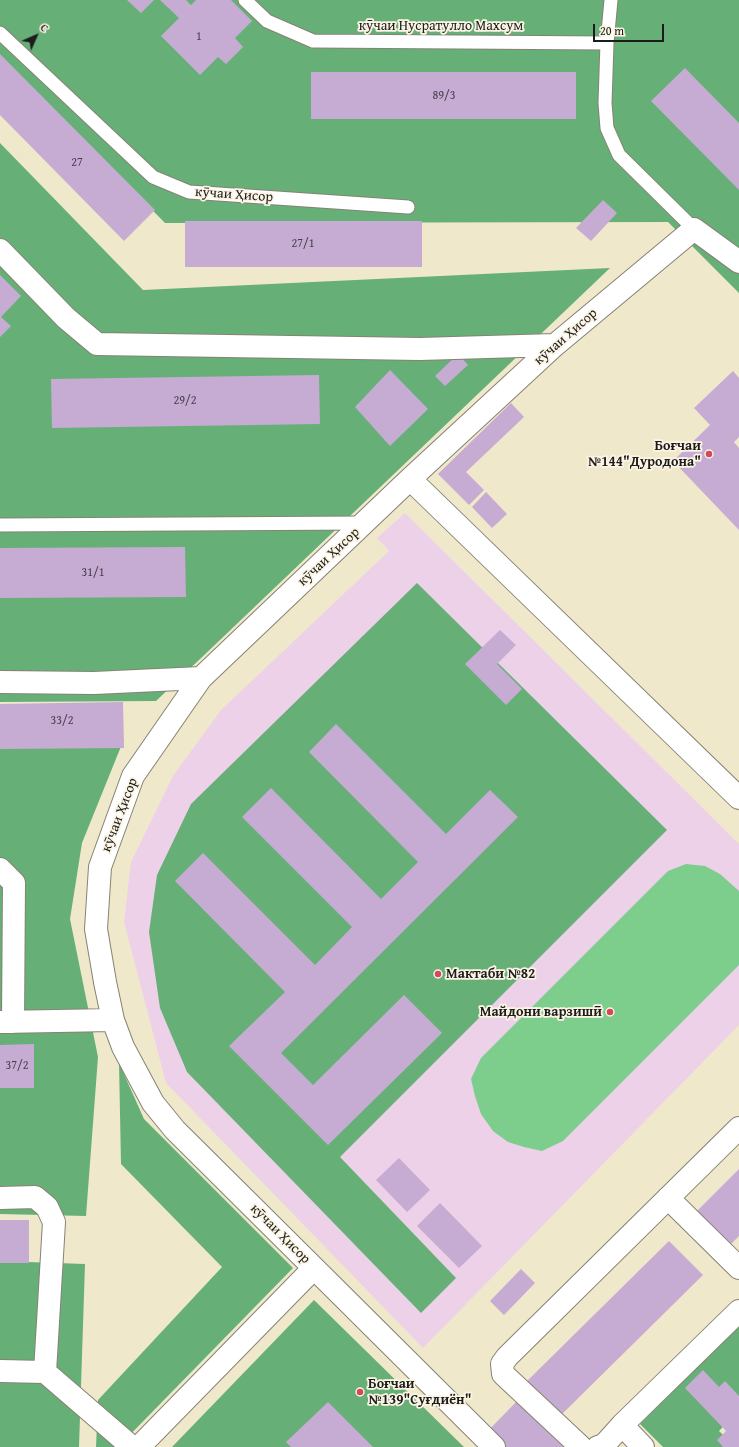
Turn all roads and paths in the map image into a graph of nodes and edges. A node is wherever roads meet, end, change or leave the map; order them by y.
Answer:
1 (245, 0) edge
2 (611, 0) edge
3 (0, 33) edge
4 (607, 43) junction
5 (408, 207) dead end
6 (694, 229) junction
7 (0, 250) edge
8 (739, 262) edge
9 (555, 345) junction
10 (410, 479) junction
11 (365, 523) junction
12 (0, 525) edge
13 (200, 678) junction
14 (0, 682) edge
15 (739, 798) edge
16 (0, 869) edge
17 (113, 1020) junction
18 (7, 1022) edge
19 (739, 1128) edge
20 (0, 1198) edge
21 (668, 1198) junction
22 (314, 1268) junction
23 (739, 1268) edge
24 (739, 1311) edge
25 (0, 1371) edge
26 (45, 1372) junction
27 (622, 1425) junction
28 (132, 1447) edge
29 (139, 1447) edge
30 (494, 1447) edge
31 (581, 1447) edge
32 (598, 1447) edge
33 (642, 1447) edge

1 - 4 lane, кӯчаи Hусратулло Махсум
2 - 4 lane
3 - 5 lane, кӯчаи Ҳисор
4 - 6 lane
6 - 8 street
6 - 9 street, кӯчаи Ҳисор
7 - 9 street
9 - 10 street, кӯчаи Ҳисор
10 - 11 street, кӯчаи Ҳисор
10 - 15 street
11 - 12 lane
11 - 13 street, кӯчаи Ҳисор
13 - 14 street
13 - 17 street, кӯчаи Ҳисор
16 - 18 street
17 - 18 street
17 - 22 street, кӯчаи Ҳисор
19 - 21 street
20 - 26 street
21 - 23 street
21 - 31 street
22 - 29 street, кӯчаи Ҳисор
22 - 30 street
24 - 27 street
25 - 26 street
26 - 28 street
27 - 32 street
27 - 33 street

